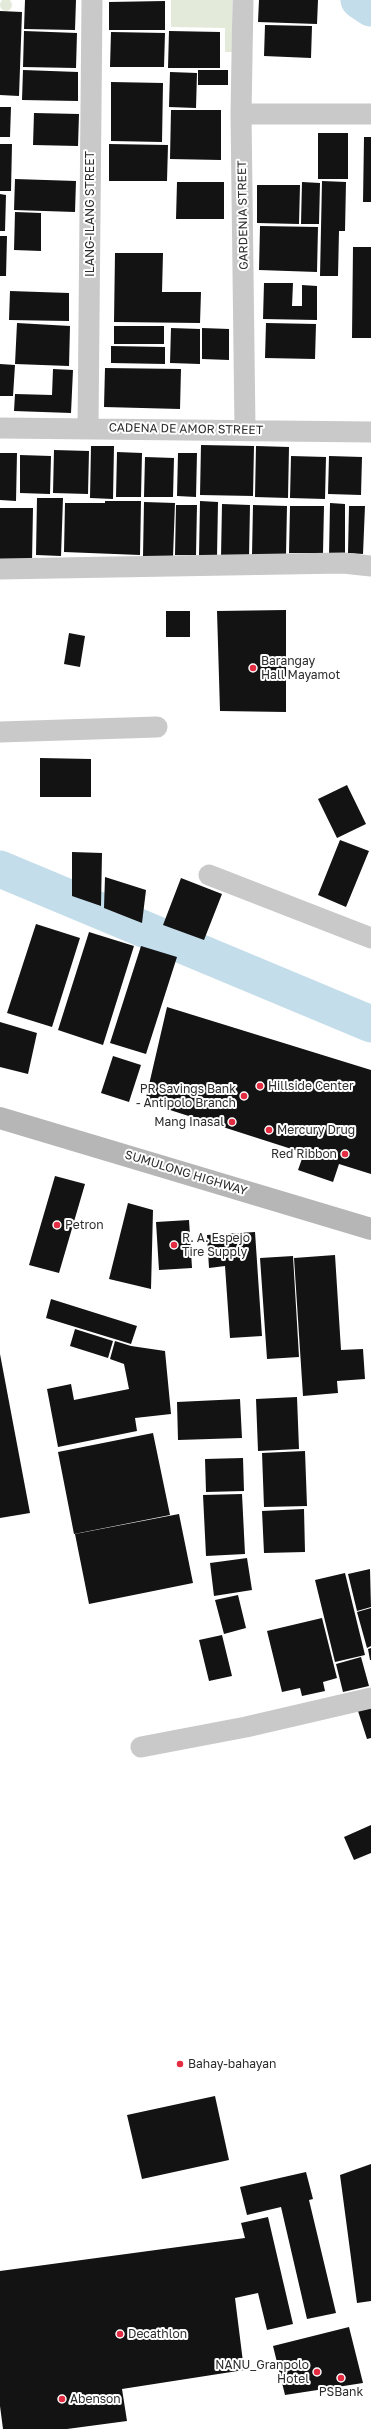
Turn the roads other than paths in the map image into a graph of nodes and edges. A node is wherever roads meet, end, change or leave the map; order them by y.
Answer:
1 (92, 0) edge
2 (243, 0) edge
3 (241, 114) junction
4 (371, 114) edge
5 (0, 428) edge
6 (88, 428) junction
7 (245, 429) junction
8 (371, 432) edge
9 (371, 566) edge
10 (0, 569) edge
11 (157, 727) dead end
12 (0, 732) edge
13 (209, 875) dead end
14 (371, 938) edge
15 (0, 1118) edge
16 (371, 1229) edge
17 (371, 1698) edge
18 (141, 1746) dead end

1 - 6 street, ILANG-ILANG STREET
2 - 3 street, GARDENIA STREET
3 - 4 street
3 - 7 street, GARDENIA STREET
5 - 6 street, CADENA DE AMOR STREET
6 - 7 street, CADENA DE AMOR STREET
7 - 8 street, CADENA DE AMOR STREET
9 - 10 street
11 - 12 street
13 - 14 street
15 - 16 main road, SUMULONG HIGHWAY
17 - 18 street

